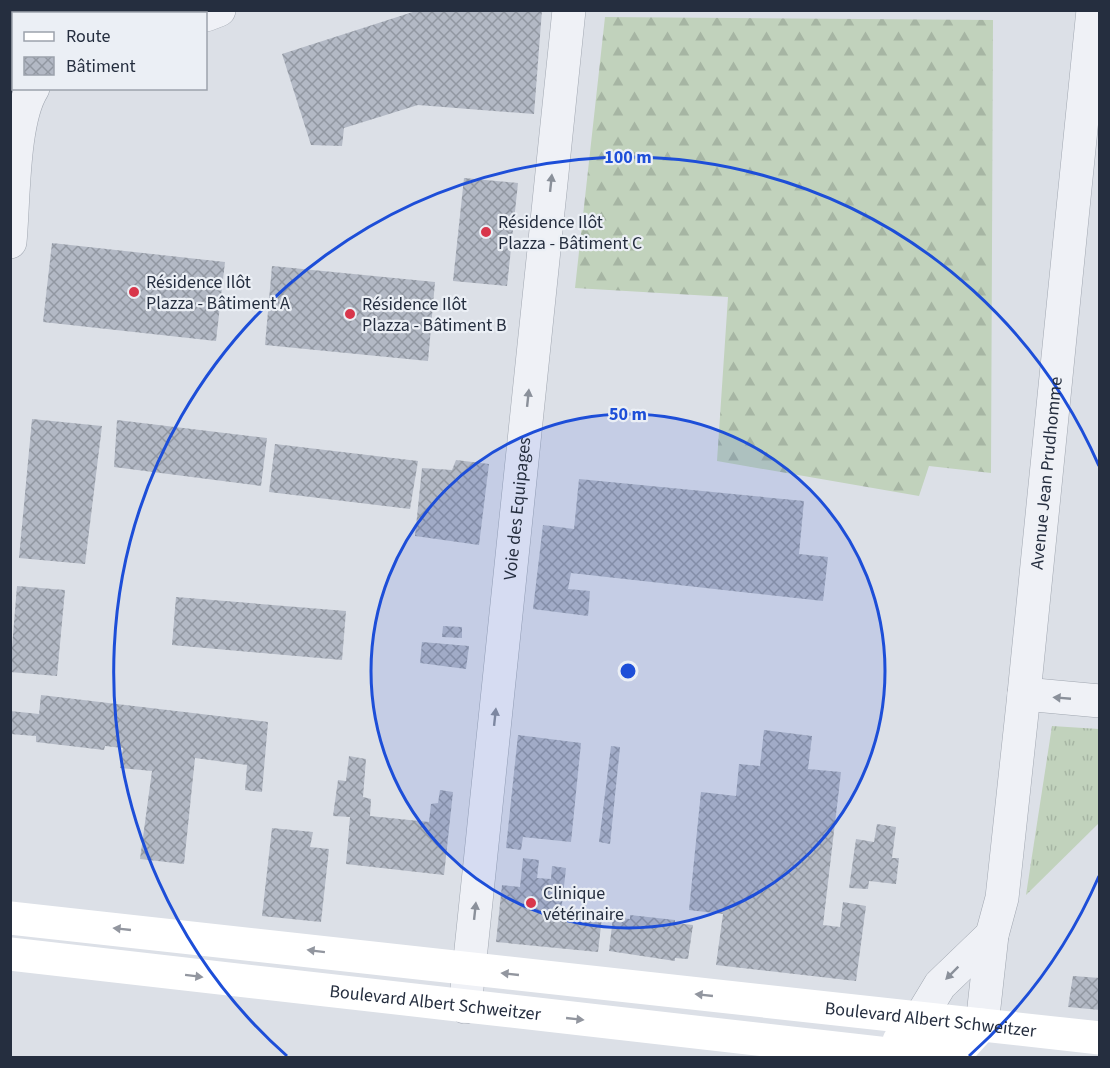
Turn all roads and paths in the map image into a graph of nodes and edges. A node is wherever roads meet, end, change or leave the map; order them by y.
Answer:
1 (568, 10) edge
2 (1093, 10) edge
3 (32, 90) edge
4 (10, 242) edge
5 (1024, 694) junction
6 (1100, 701) edge
7 (10, 918) edge
8 (992, 935) junction
9 (10, 954) edge
10 (469, 969) junction
11 (465, 1007) junction
12 (920, 1018) junction
13 (982, 1025) junction
14 (769, 1030) edge
15 (1100, 1038) edge
16 (853, 1046) edge
17 (923, 1058) edge

10 -> 1 street, Voie des Equipages
2 - 5 street, Avenue Jean Prudhomme
3 - 4 street
6 -> 5 street
5 - 8 street, Avenue Jean Prudhomme
10 -> 7 main road, Boulevard Albert Schweitzer
8 -> 12 street
8 - 13 street, Avenue Jean Prudhomme
9 -> 11 main road, Boulevard Albert Schweitzer
10 - 11 street, Voie des Equipages
14 -> 10 main road, Boulevard Albert Schweitzer
11 -> 14 main road, Boulevard Albert Schweitzer
12 - 13 main road, Boulevard Albert Schweitzer
12 - 14 main road, Boulevard Albert Schweitzer
12 - 16 main road
13 - 15 main road, Boulevard Albert Schweitzer
13 - 16 main road
14 - 16 main road, Boulevard Albert Schweitzer
16 - 17 main road, Boulevard Albert Schweitzer

